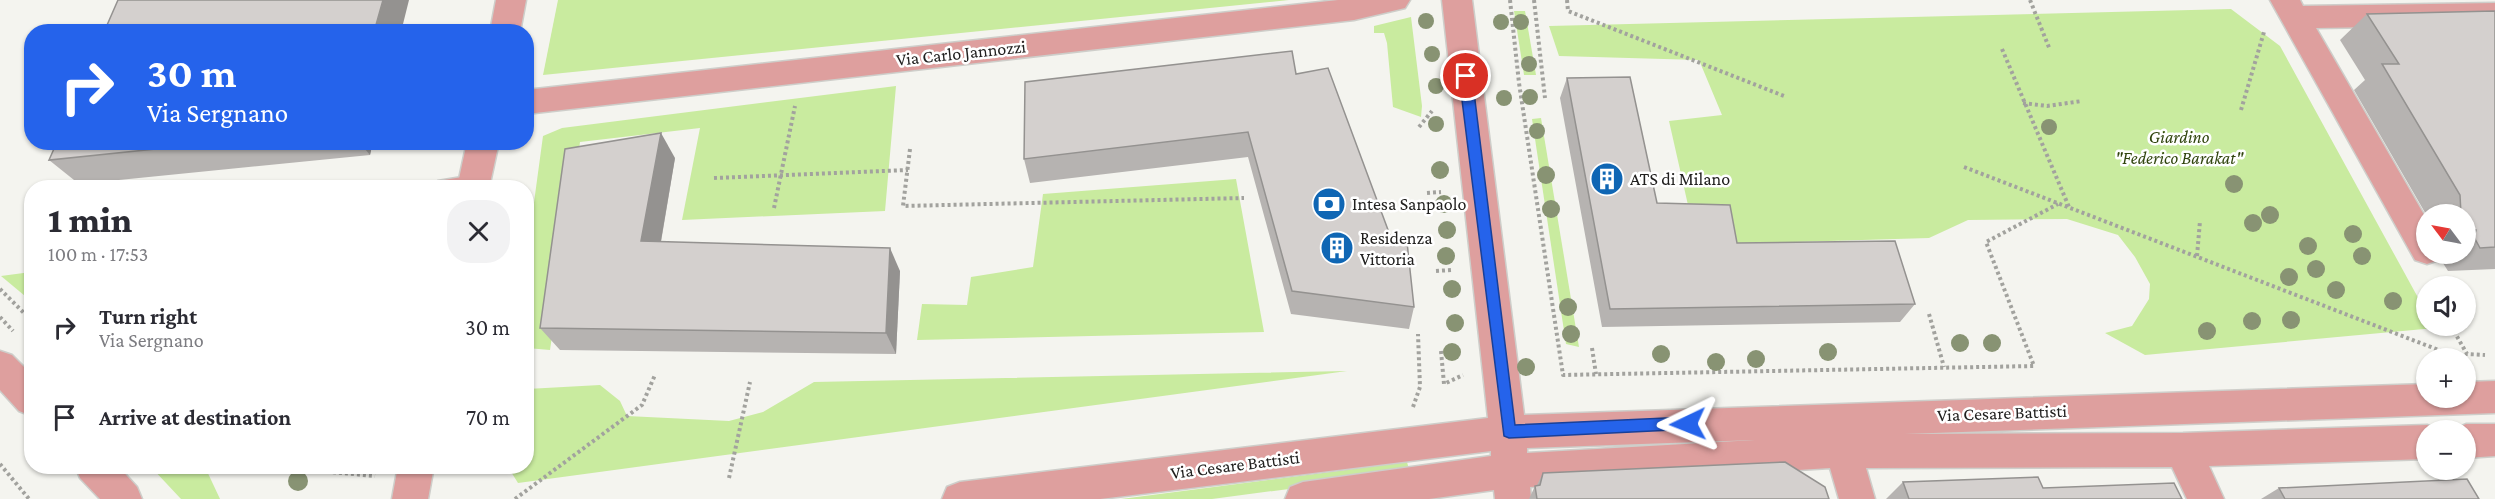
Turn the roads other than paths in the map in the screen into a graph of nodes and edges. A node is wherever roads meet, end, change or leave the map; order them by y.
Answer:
1 (511, 0) edge
2 (1395, 0) edge
3 (1456, 0) edge
4 (2282, 14) edge
5 (2495, 14) edge
6 (506, 24) edge
7 (534, 101) edge
8 (480, 150) edge
9 (467, 180) edge
10 (2416, 233) edge
11 (0, 366) edge
12 (24, 392) edge
13 (2495, 397) edge
14 (1509, 432) junction
15 (2495, 440) edge
16 (2476, 441) edge
17 (2416, 442) edge
18 (2183, 450) junction
19 (1842, 451) junction
20 (101, 474) edge
21 (1511, 485) edge
22 (124, 499) edge
23 (960, 499) edge
24 (1303, 499) edge
25 (1857, 499) edge
26 (2206, 499) edge

1 - 6 street
2 - 7 street, Via Carlo Jannozzi
3 - 14 street
4 - 5 street
4 - 10 street
8 - 9 street
11 - 12 street
13 - 14 street, Via Cesare Battisti
14 - 21 street
14 - 23 street, Via Cesare Battisti
15 - 16 street
17 - 18 street, Via Cesare Battisti
18 - 19 street, Via Cesare Battisti
18 - 26 street
19 - 21 street, Via Cesare Battisti
19 - 25 street
20 - 22 street
21 - 24 street, Via Cesare Battisti

